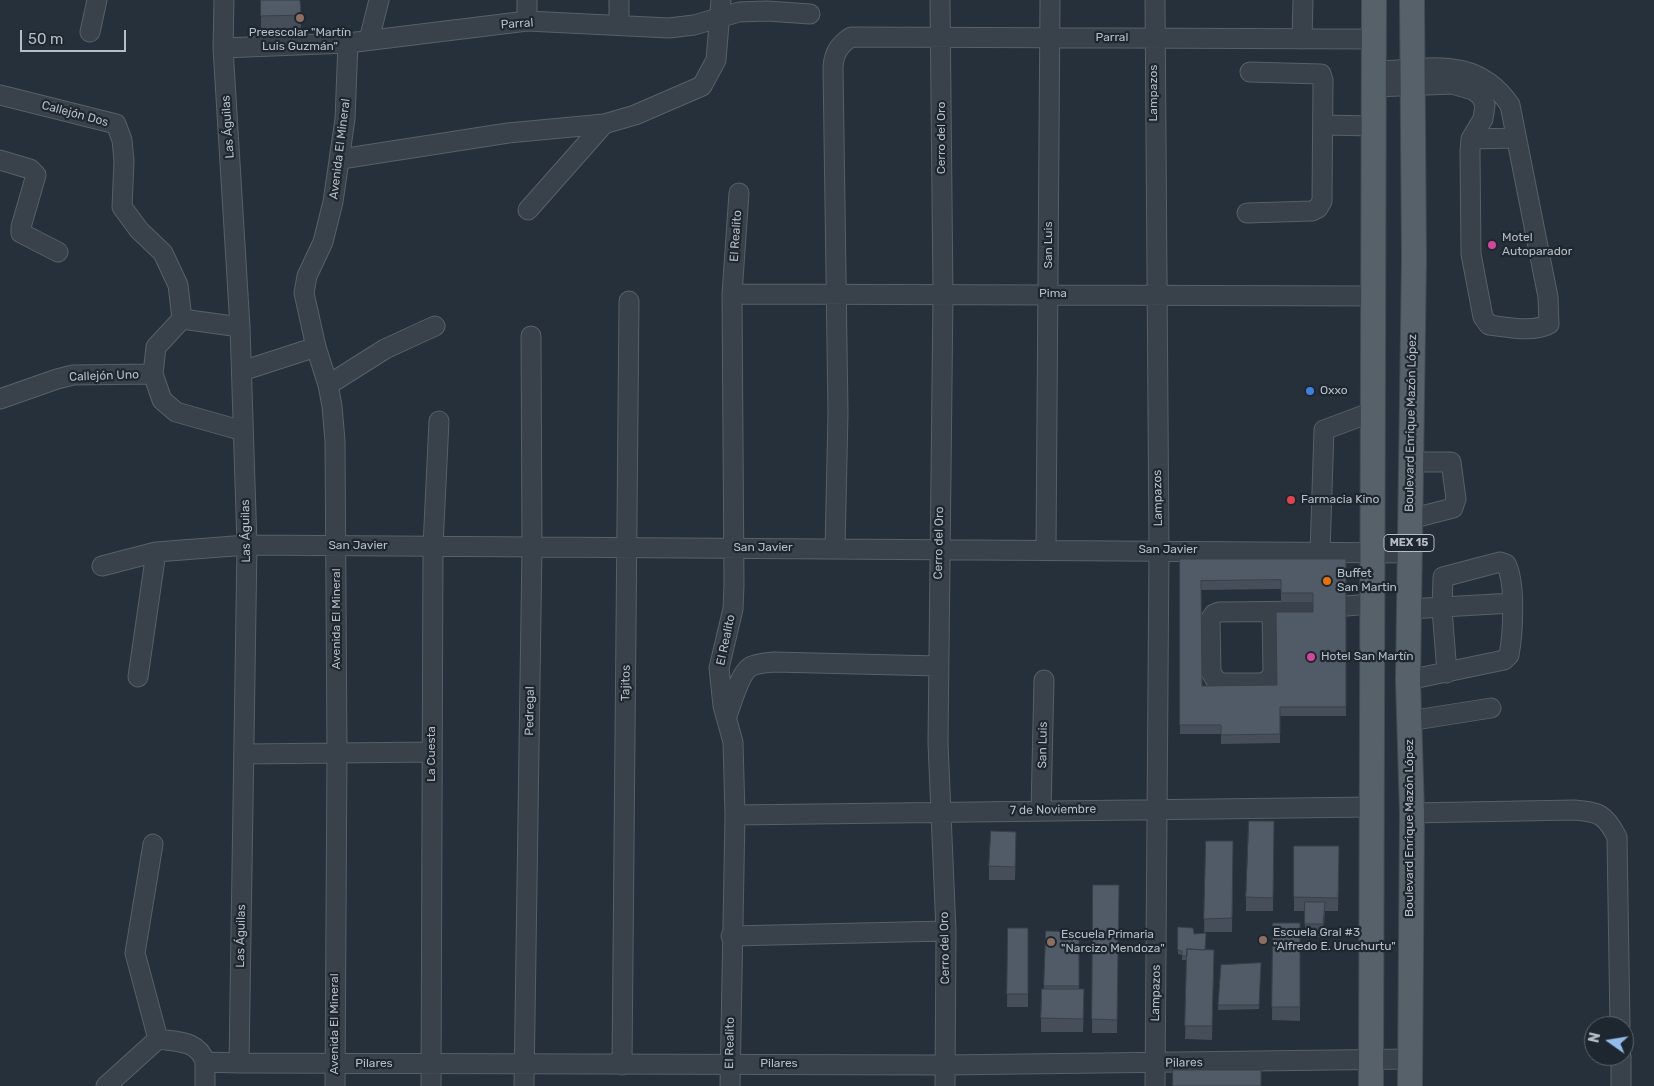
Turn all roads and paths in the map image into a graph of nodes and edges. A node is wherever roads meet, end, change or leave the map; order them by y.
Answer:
1 (97, 0) edge
2 (224, 0) edge
3 (380, 0) edge
4 (527, 0) edge
5 (619, 0) edge
6 (940, 0) edge
7 (1050, 0) edge
8 (1154, 0) edge
9 (1303, 0) edge
10 (1374, 0) edge
11 (1412, 0) edge
12 (768, 6) edge
13 (720, 8) edge
14 (810, 14) dead end
15 (527, 22) junction
16 (618, 24) junction
17 (90, 32) dead end
18 (941, 37) junction
19 (1051, 38) junction
20 (1154, 38) junction
21 (1302, 38) junction
22 (1374, 39) junction
23 (368, 40) junction
24 (348, 43) junction
25 (223, 48) junction
26 (1250, 72) dead end
27 (1414, 78) junction
28 (1374, 79) junction
29 (0, 94) edge
30 (604, 124) junction
31 (1324, 125) junction
32 (1374, 126) junction
33 (1516, 138) junction
34 (1471, 139) junction
35 (341, 159) junction
36 (0, 160) edge
37 (740, 193) dead end
38 (528, 210) dead end
39 (1247, 213) dead end
40 (58, 252) dead end
41 (732, 294) junction
42 (836, 294) junction
43 (1048, 294) junction
44 (943, 295) junction
45 (1155, 295) junction
46 (1373, 296) junction
47 (629, 301) dead end
48 (182, 319) junction
49 (434, 326) dead end
50 (240, 327) junction
51 (531, 336) dead end
52 (316, 348) junction
53 (242, 371) junction
54 (152, 374) junction
55 (328, 385) junction
56 (0, 400) edge
57 (1372, 412) junction
58 (439, 422) dead end
59 (242, 431) junction
60 (1411, 462) junction
61 (1410, 519) junction
62 (247, 545) junction
63 (336, 546) junction
64 (433, 546) junction
65 (532, 547) junction
66 (628, 547) junction
67 (732, 548) junction
68 (835, 549) junction
69 (939, 549) junction
70 (1046, 550) junction
71 (1159, 550) junction
72 (156, 552) junction
73 (1320, 552) junction
74 (1371, 552) junction
75 (1409, 553) junction
76 (102, 566) dead end
77 (1371, 604) junction
78 (1512, 604) junction
79 (1346, 606) edge
80 (1409, 609) junction
81 (1442, 609) junction
82 (1313, 611) edge
83 (1272, 612) junction
84 (938, 666) junction
85 (1447, 673) junction
86 (138, 677) dead end
87 (1044, 680) dead end
88 (1408, 680) junction
89 (1491, 708) dead end
90 (727, 716) junction
91 (1409, 721) junction
92 (337, 752) junction
93 (432, 752) junction
94 (244, 754) junction
95 (1371, 807) junction
96 (1158, 808) junction
97 (1041, 810) junction
98 (940, 813) junction
99 (1412, 813) junction
100 (735, 815) junction
101 (153, 844) dead end
102 (946, 931) junction
103 (731, 936) junction
104 (1620, 1016) edge
105 (158, 1040) junction
106 (1371, 1059) junction
107 (1410, 1059) junction
108 (205, 1062) junction
109 (239, 1063) junction
110 (730, 1063) junction
111 (335, 1064) junction
112 (431, 1064) junction
113 (622, 1064) junction
114 (1155, 1064) junction
115 (524, 1065) junction
116 (945, 1065) junction
117 (1621, 1066) edge
118 (106, 1086) edge
119 (205, 1086) edge
120 (335, 1086) edge
121 (431, 1086) edge
122 (524, 1086) edge
123 (730, 1086) edge
124 (945, 1086) edge
125 (1155, 1086) edge
126 (1371, 1086) edge
127 (1410, 1086) edge
128 (1621, 1086) edge

1 - 17 street
2 - 25 street, Las Águilas
3 - 23 street
4 - 15 street
5 - 16 street
6 - 18 street, Cerro del Oro
7 - 19 street, San Luis
8 - 20 street, Lampazos
9 - 21 street
10 - 22 main road, MEX 15
11 - 27 main road, Boulevard Enrique Mazón López / MEX 15
12 - 13 street, Parral
12 - 14 street, Parral
13 - 16 street, Parral
13 - 30 street
15 - 16 street, Parral
15 - 23 street, Parral
18 - 19 street, Parral
18 - 42 street, Parral
18 - 44 street, Cerro del Oro
19 - 20 street, Parral
19 - 43 street, San Luis
20 - 21 street, Parral
20 - 45 street, Lampazos
21 - 22 street, Parral
22 - 28 main road, MEX 15
23 - 24 street, Parral
24 - 25 street, Parral
24 - 35 street, Avenida El Mineral
25 - 50 street, Las Águilas
26 - 31 street
27 - 28 street
27 - 33 street
27 - 34 street
27 - 60 main road, Boulevard Enrique Mazón López / MEX 15
28 - 32 main road, MEX 15
29 - 48 street, Callejón Dos
30 - 35 street
30 - 38 street
31 - 32 street
31 - 39 street
32 - 46 main road, MEX 15
33 - 34 street
33 - 34 street
35 - 52 street, Avenida El Mineral
36 - 40 street
37 - 41 street, El Realito
41 - 42 street, Pima
41 - 67 street, El Realito
42 - 44 street, Pima
42 - 68 street
43 - 44 street, Pima
43 - 45 street, Pima
43 - 70 street, San Luis
44 - 69 street, Cerro del Oro
45 - 46 street, Pima
45 - 71 street, Lampazos
46 - 57 main road, MEX 15
47 - 66 street, Tajitos
48 - 50 street
48 - 54 street
49 - 55 street
50 - 53 street, Las Águilas
51 - 65 street, Pedregal
52 - 53 street
52 - 55 street, Avenida El Mineral
53 - 59 street, Las Águilas
54 - 56 street, Callejón Uno
54 - 59 street
55 - 63 street, Avenida El Mineral
57 - 73 street
57 - 74 main road, MEX 15
58 - 64 street, La Cuesta
59 - 62 street, Las Águilas
60 - 61 main road, Boulevard Enrique Mazón López / MEX 15
60 - 61 street
61 - 75 main road, Boulevard Enrique Mazón López / MEX 15
62 - 63 street, San Javier
62 - 72 street, San Javier
62 - 94 street, Las Águilas
63 - 64 street, San Javier
63 - 92 street, Avenida El Mineral
64 - 65 street, San Javier
64 - 93 street, La Cuesta
65 - 66 street, San Javier
65 - 115 street, Pedregal
66 - 67 street, San Javier
66 - 113 street, Tajitos
67 - 68 street, San Javier
67 - 90 street, El Realito
68 - 69 street, San Javier
69 - 70 street, San Javier
69 - 84 street, Cerro del Oro
70 - 71 street, San Javier
71 - 73 street, San Javier
71 - 96 street, Lampazos
72 - 76 street, San Javier
72 - 86 street
73 - 74 street, San Javier
74 - 75 street, San Javier
74 - 77 main road, MEX 15
75 - 80 main road, Boulevard Enrique Mazón López / MEX 15
77 - 79 street
77 - 95 main road, MEX 15
78 - 81 street
78 - 81 street
78 - 85 street
80 - 81 street
80 - 88 main road, Boulevard Enrique Mazón López / MEX 15
81 - 85 street
82 - 83 street
83 - 83 street
84 - 90 street
84 - 98 street, Cerro del Oro
85 - 88 street
87 - 97 street, San Luis
88 - 91 main road, Boulevard Enrique Mazón López / MEX 15
89 - 91 street
90 - 100 street, El Realito
91 - 99 main road, Boulevard Enrique Mazón López / MEX 15
92 - 93 street
92 - 94 street
92 - 111 street, Avenida El Mineral
93 - 112 street, La Cuesta
94 - 109 street, Las Águilas
95 - 96 street, 7 de Noviembre
95 - 106 main road, MEX 15
96 - 97 street, 7 de Noviembre
96 - 114 street, Lampazos
97 - 98 street, 7 de Noviembre
98 - 100 street, 7 de Noviembre
98 - 102 street, Cerro del Oro
99 - 104 street
99 - 107 main road, Boulevard Enrique Mazón López / MEX 15
100 - 103 street, El Realito
101 - 105 street
102 - 103 street
102 - 116 street, Cerro del Oro
103 - 110 street, El Realito
105 - 108 street
105 - 118 street
106 - 107 street, Pilares
106 - 114 street, Pilares
106 - 126 main road, MEX 15
107 - 127 main road, Boulevard Enrique Mazón López / MEX 15
108 - 109 street, Pilares
108 - 119 street
109 - 111 street, Pilares
110 - 113 street, Pilares
110 - 116 street, Pilares
110 - 123 street, El Realito
111 - 112 street, Pilares
111 - 120 street, Avenida El Mineral
112 - 115 street, Pilares
112 - 121 street, La Cuesta
113 - 115 street, Pilares
114 - 116 street, Pilares
114 - 125 street, Lampazos
115 - 122 street, Pedregal
116 - 124 street, Cerro del Oro
117 - 128 street

